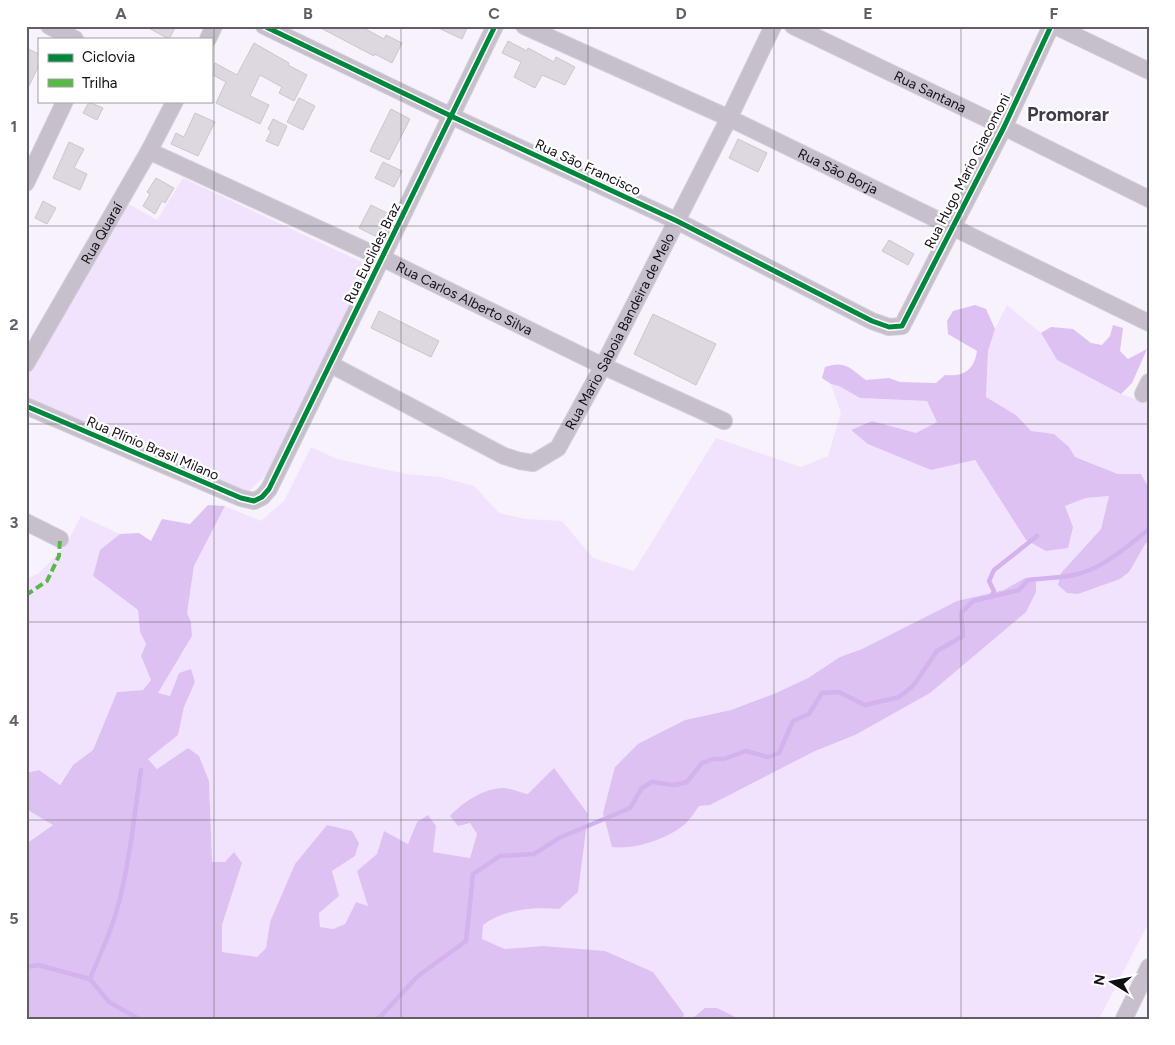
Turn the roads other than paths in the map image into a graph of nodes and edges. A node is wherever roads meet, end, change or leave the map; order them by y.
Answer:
1 (49, 26) edge
2 (214, 26) edge
3 (264, 26) edge
4 (495, 26) edge
5 (524, 26) edge
6 (773, 26) edge
7 (793, 26) edge
8 (1051, 26) edge
9 (1055, 26) edge
10 (73, 38) edge
11 (208, 38) edge
12 (1149, 71) edge
13 (64, 102) edge
14 (174, 102) edge
15 (451, 116) junction
16 (729, 118) junction
17 (1004, 127) junction
18 (148, 151) junction
19 (32, 157) edge
20 (26, 183) edge
21 (1149, 199) edge
22 (677, 221) junction
23 (953, 227) junction
24 (382, 258) junction
25 (1149, 323) edge
26 (902, 326) joint
27 (26, 364) edge
28 (330, 364) junction
29 (603, 366) junction
30 (26, 406) edge
31 (724, 421) dead end
32 (269, 489) joint
33 (26, 522) edge
34 (60, 539) dead end
35 (1149, 967) edge
36 (1124, 1019) edge

1 - 10 street
2 - 11 street
3 - 15 street, Rua São Francisco
4 - 15 street, Rua Euclides Braz
5 - 16 street, Rua São Borja
6 - 16 street, Rua Mario Saboia Bandeira de Melo
7 - 17 street, Rua Santana
8 - 17 street, Rua Hugo Mario Giacomoni
9 - 12 street
13 - 19 street
14 - 18 street, Rua Quaraí
15 - 22 street, Rua São Francisco
15 - 24 street, Rua Euclides Braz
16 - 22 street, Rua Mario Saboia Bandeira de Melo
16 - 23 street, Rua São Borja
17 - 21 street, Rua Santana
17 - 23 street, Rua Hugo Mario Giacomoni
18 - 24 street, Rua Carlos Alberto Silva
18 - 27 street, Rua Quaraí
19 - 20 street
22 - 26 street, Rua São Francisco
22 - 29 street, Rua Mario Saboia Bandeira de Melo
23 - 25 street, Rua São Borja
23 - 26 street, Rua Hugo Mario Giacomoni
24 - 28 street, Rua Euclides Braz
24 - 29 street, Rua Carlos Alberto Silva
28 - 29 street, Rua Mario Saboia Bandeira de Melo
28 - 32 street, Rua Euclides Braz
29 - 31 street, Rua Carlos Alberto Silva
30 - 32 street, Rua Plínio Brasil Milano
33 - 34 street
35 - 36 street

